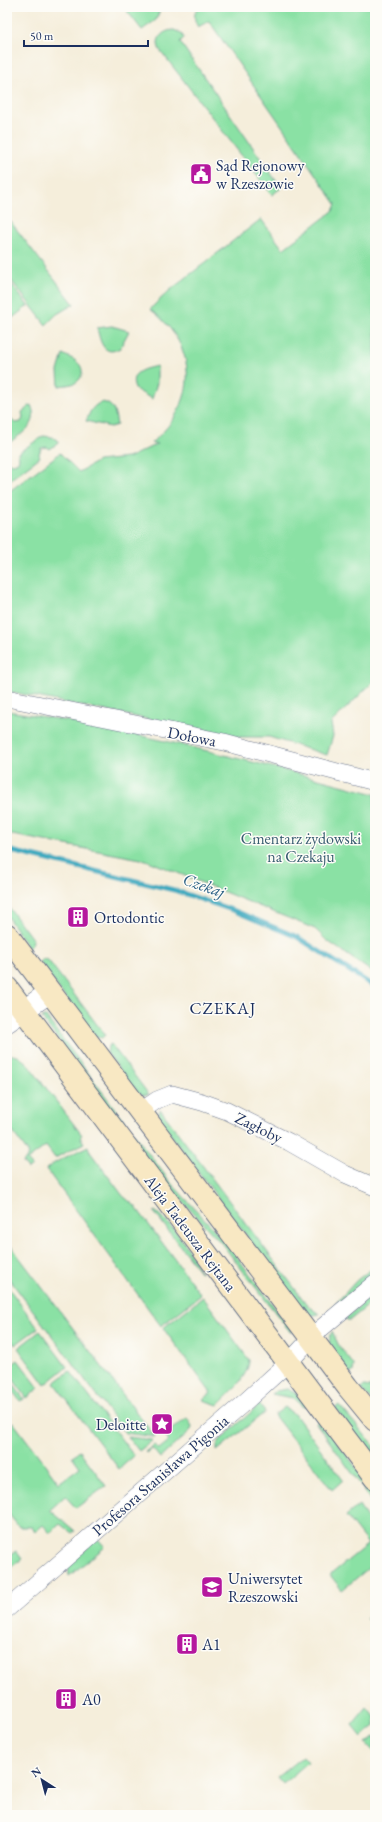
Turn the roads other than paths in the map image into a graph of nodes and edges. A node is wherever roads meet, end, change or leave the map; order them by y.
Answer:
1 (7, 698) edge
2 (375, 782) edge
3 (7, 935) edge
4 (7, 988) edge
5 (50, 992) junction
6 (15, 1017) edge
7 (140, 1112) junction
8 (375, 1187) edge
9 (375, 1283) edge
10 (311, 1338) junction
11 (288, 1362) junction
12 (375, 1420) edge
13 (375, 1478) edge
14 (7, 1609) edge

1 - 2 street, Dołowa
3 - 5 main road, Aleja Tadeusza Rejtana
4 - 6 main road, Aleja Tadeusza Rejtana
5 - 6 street
5 - 7 main road, Aleja Tadeusza Rejtana
6 - 11 main road, Aleja Tadeusza Rejtana
7 - 8 street, Zagłoby
7 - 10 main road, Aleja Tadeusza Rejtana
9 - 10 street
10 - 11 street, Profesora Stanisława Pigonia
10 - 12 main road, Aleja Tadeusza Rejtana
11 - 13 main road, Aleja Tadeusza Rejtana
11 - 14 street, Profesora Stanisława Pigonia

